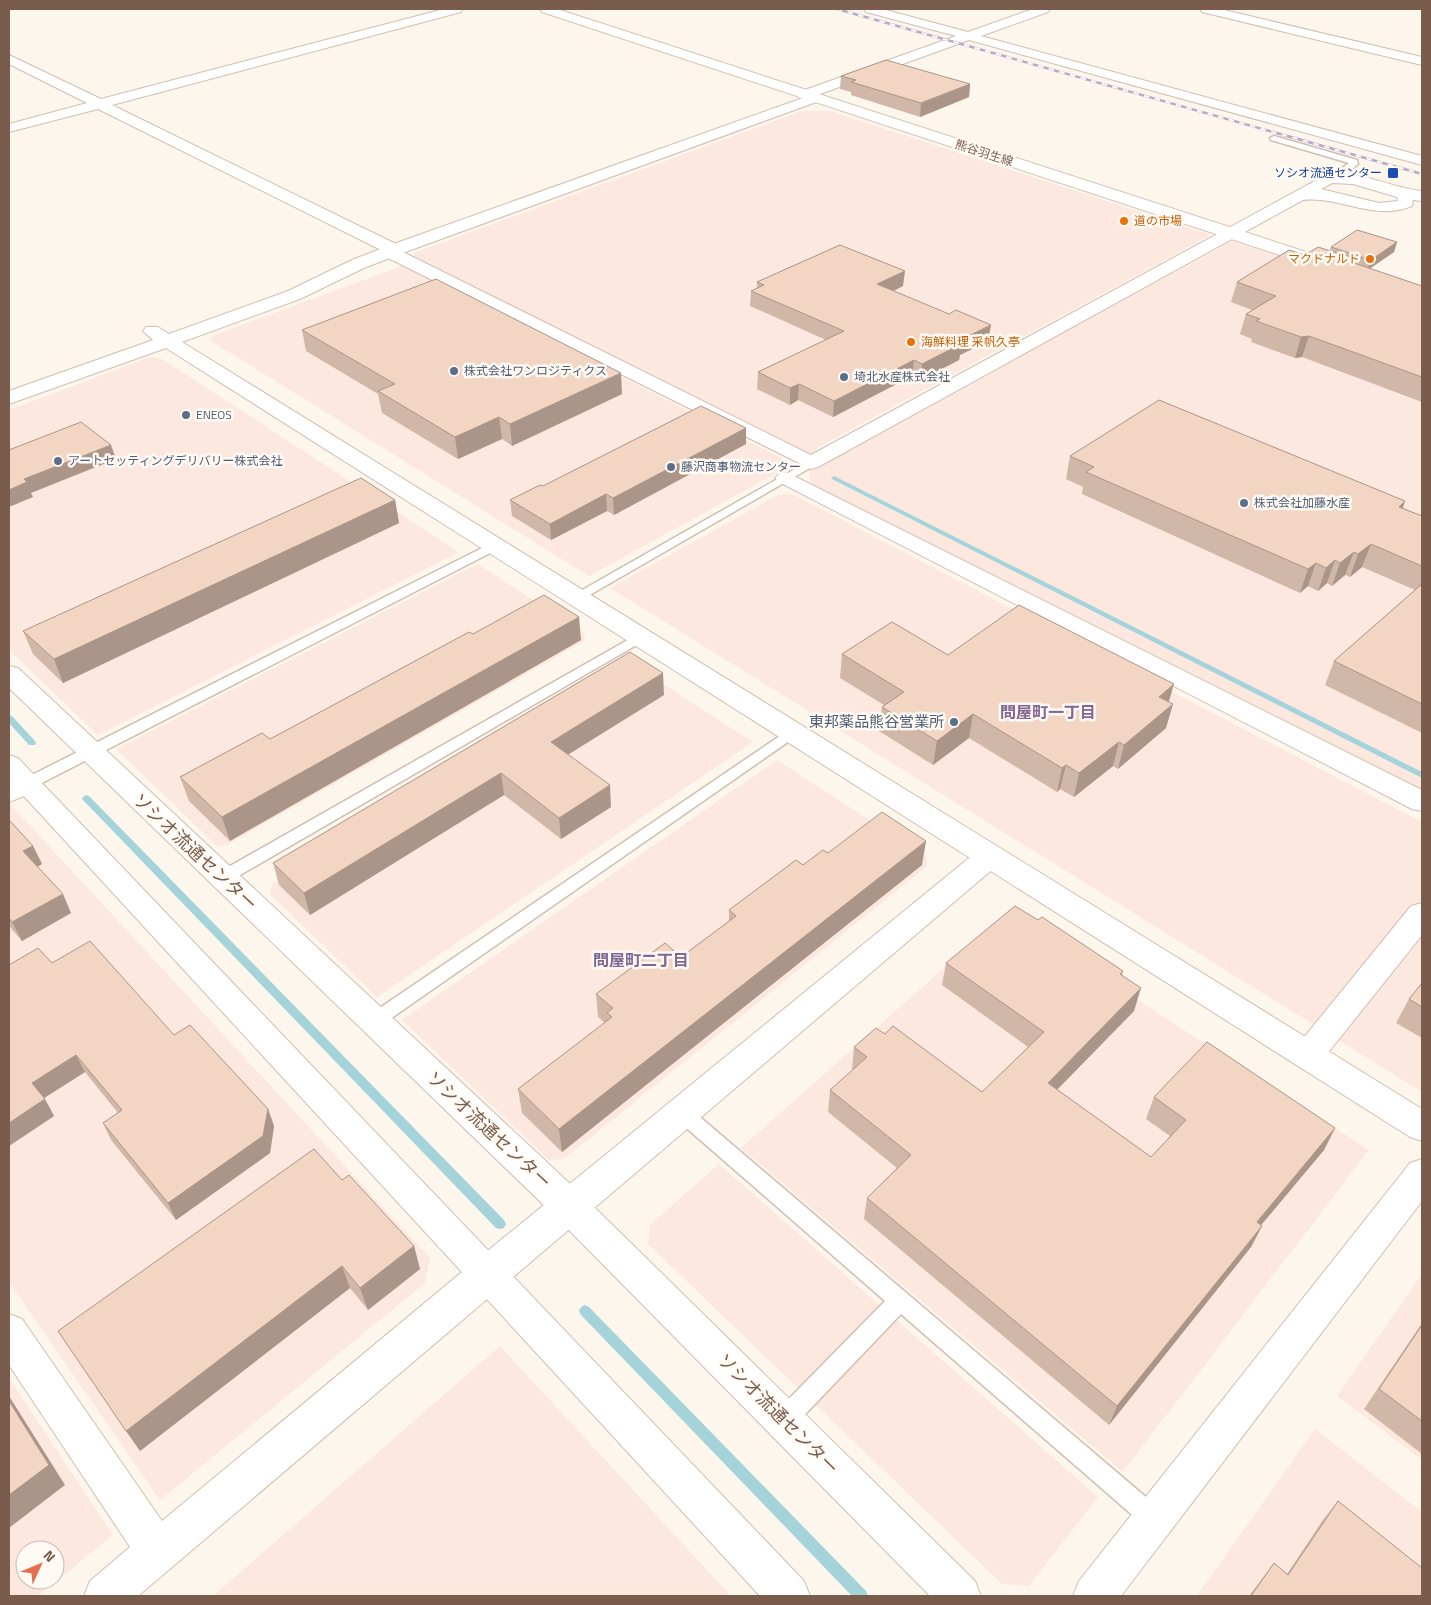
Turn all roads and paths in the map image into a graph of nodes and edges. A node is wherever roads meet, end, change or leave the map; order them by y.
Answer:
1 (457, 9) edge
2 (546, 9) edge
3 (870, 9) edge
4 (1044, 9) edge
5 (1206, 9) edge
6 (968, 36) junction
7 (9, 59) edge
8 (1422, 61) edge
9 (809, 97) junction
10 (99, 104) junction
11 (9, 128) edge
12 (1274, 138) dead end
13 (1422, 161) edge
14 (1357, 179) junction
15 (1302, 195) junction
16 (1405, 196) junction
17 (1422, 196) edge
18 (1233, 233) junction
19 (392, 251) junction
20 (1337, 268) edge
21 (160, 336) junction
22 (9, 384) edge
23 (9, 398) edge
24 (811, 463) junction
25 (786, 478) junction
26 (494, 546) junction
27 (576, 597) junction
28 (640, 637) junction
29 (9, 674) edge
30 (792, 732) junction
31 (89, 752) junction
32 (15, 780) edge
33 (1422, 802) edge
34 (990, 856) junction
35 (222, 878) junction
36 (1422, 914) edge
37 (374, 1021) junction
38 (1308, 1055) junction
39 (681, 1112) junction
40 (1422, 1127) edge
41 (1422, 1174) edge
42 (569, 1206) junction
43 (487, 1274) junction
44 (900, 1300) junction
45 (9, 1332) edge
46 (784, 1420) junction
47 (1154, 1519) junction
48 (158, 1552) junction
49 (105, 1596) edge
50 (789, 1596) edge
51 (960, 1596) edge
52 (1094, 1596) edge

1 - 10 street
2 - 9 street, 熊谷羽生線
3 - 6 street
4 - 6 street
5 - 8 street
6 - 9 street
6 - 13 street
7 - 10 street
9 - 18 street, 熊谷羽生線
9 - 19 street
10 - 11 street
10 - 19 street
12 - 14 lane
14 - 15 street
14 - 16 street
15 - 16 street
15 - 18 street
16 - 17 street
18 - 20 street, 熊谷羽生線
18 - 24 street
19 - 21 street
19 - 24 street
21 - 22 street
21 - 23 street
21 - 26 street
24 - 25 lane
25 - 27 lane
25 - 33 street
26 - 27 street
26 - 31 lane
27 - 28 street
28 - 30 street
28 - 35 lane
29 - 31 street, ソシオ流通センター
30 - 34 street
30 - 37 lane
31 - 32 lane
31 - 35 street, ソシオ流通センター
32 - 43 street
34 - 38 street
34 - 39 street
35 - 37 street, ソシオ流通センター
36 - 38 street
37 - 42 street, ソシオ流通センター
38 - 40 street
39 - 42 street
39 - 44 lane
41 - 47 street
42 - 43 street
42 - 46 street, ソシオ流通センター
43 - 48 street
43 - 50 street
44 - 46 lane
44 - 47 lane
45 - 48 street
46 - 51 street, ソシオ流通センター
47 - 52 street
48 - 49 street

